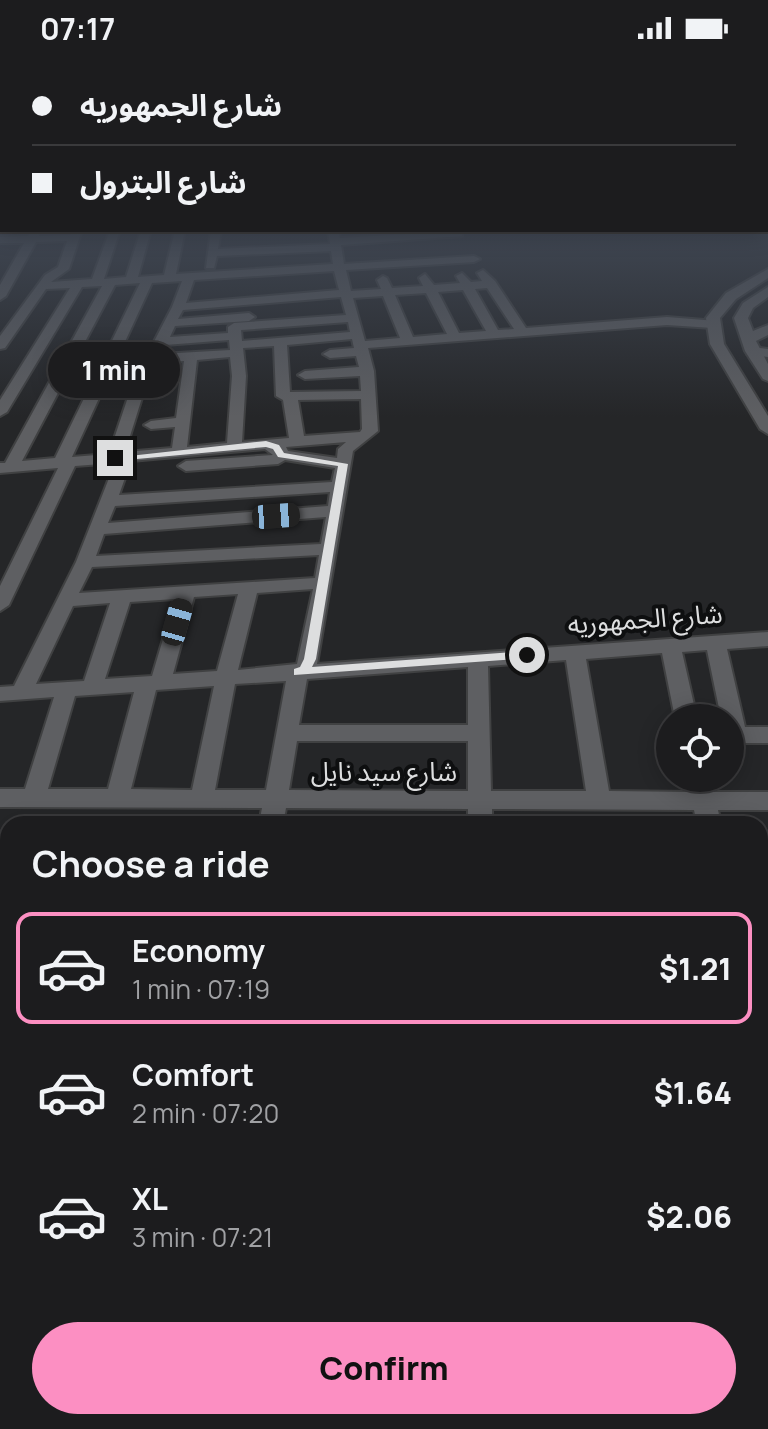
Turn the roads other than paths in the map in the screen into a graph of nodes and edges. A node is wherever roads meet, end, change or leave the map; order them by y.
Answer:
1 (23, 289) edge
2 (75, 289) edge
3 (100, 289) edge
4 (143, 289) edge
5 (192, 289) edge
6 (346, 289) edge
7 (386, 289) edge
8 (419, 289) edge
9 (432, 289) edge
10 (469, 289) edge
11 (494, 289) edge
12 (742, 289) edge
13 (768, 291) edge
14 (387, 292) junction
15 (347, 294) junction
16 (754, 300) junction
17 (178, 307) junction
18 (768, 309) edge
19 (353, 314) junction
20 (170, 323) junction
21 (713, 324) junction
22 (768, 329) edge
23 (522, 332) junction
24 (494, 335) junction
25 (455, 338) junction
26 (235, 340) junction
27 (162, 341) junction
28 (280, 341) junction
29 (408, 342) junction
30 (361, 344) junction
31 (0, 345) edge
32 (304, 347) dead end
33 (756, 348) edge
34 (330, 354) dead end
35 (191, 356) junction
36 (154, 359) junction
37 (367, 371) junction
38 (305, 375) junction
39 (768, 376) edge
40 (369, 395) junction
41 (288, 396) junction
42 (307, 396) junction
43 (0, 412) edge
44 (183, 422) junction
45 (151, 425) dead end
46 (768, 429) edge
47 (367, 435) junction
48 (297, 441) junction
49 (266, 444) junction
50 (234, 447) junction
51 (179, 452) junction
52 (281, 455) junction
53 (65, 462) junction
54 (120, 462) junction
55 (343, 464) junction
56 (6, 468) edge
57 (340, 486) junction
58 (110, 501) junction
59 (335, 511) junction
60 (98, 529) junction
61 (329, 549) junction
62 (85, 562) junction
63 (323, 583) junction
64 (249, 588) junction
65 (186, 592) junction
66 (122, 596) junction
67 (66, 600) junction
68 (0, 605) edge
69 (715, 641) junction
70 (670, 644) junction
71 (766, 645) edge
72 (575, 651) junction
73 (478, 659) junction
74 (298, 672) junction
75 (226, 677) junction
76 (153, 683) junction
77 (92, 687) junction
78 (67, 689) junction
79 (10, 693) edge
80 (683, 704) edge
81 (727, 704) edge
82 (288, 733) junction
83 (479, 733) junction
84 (744, 735) edge
85 (768, 735) edge
86 (0, 798) edge
87 (34, 798) junction
88 (117, 798) junction
89 (202, 798) junction
90 (275, 799) junction
91 (480, 800) junction
92 (599, 800) junction
93 (704, 801) edge
94 (768, 801) edge
95 (272, 816) edge
96 (480, 816) edge

1 - 31 street
2 - 43 street
3 - 56 street
4 - 53 street
5 - 17 street
6 - 15 street
7 - 14 street
8 - 14 street
9 - 25 street
10 - 24 street
11 - 23 street
12 - 21 street
13 - 16 street
14 - 15 street
14 - 29 street
15 - 17 street
15 - 19 street
16 - 18 street
16 - 33 street
17 - 20 street
19 - 20 street
19 - 26 street
19 - 30 street
20 - 27 street
21 - 23 street
21 - 46 street
22 - 33 street
23 - 24 street
24 - 25 street
25 - 29 street
26 - 27 street
26 - 28 street
26 - 35 street
26 - 50 street
27 - 36 street
28 - 30 street
28 - 41 street
29 - 30 street
30 - 34 street
30 - 37 street
32 - 38 street
33 - 39 street
35 - 36 street
35 - 44 street
36 - 54 street
37 - 38 street
37 - 40 street
38 - 42 street
40 - 42 street
40 - 47 street
41 - 42 street
41 - 48 street
44 - 45 street
44 - 51 street
47 - 48 street
47 - 55 street
48 - 49 street
49 - 50 street
49 - 52 street
50 - 51 street
51 - 54 street
52 - 54 street
52 - 55 street
53 - 54 street
53 - 56 street
53 - 68 street
54 - 58 street
55 - 57 street
57 - 58 street
57 - 59 street
58 - 60 street
59 - 60 street
59 - 61 street
60 - 62 street
61 - 62 street
61 - 63 street
62 - 67 street
63 - 64 street
63 - 74 street
64 - 65 street
64 - 75 street
65 - 66 street
65 - 76 street
66 - 67 street
66 - 77 street
67 - 79 street
69 - 70 street, شارع الجمهوريه
69 - 71 street, شارع الجمهوريه
69 - 81 street
70 - 72 street, شارع الجمهوريه
70 - 80 street
72 - 73 street, شارع الجمهوريه
72 - 92 street
73 - 74 street, شارع الجمهوريه
73 - 83 street
74 - 75 street, شارع الجمهوريه
74 - 82 street
75 - 76 street, شارع الجمهوريه
75 - 89 street
76 - 77 street, شارع الجمهوريه
76 - 88 street
77 - 78 street, شارع الجمهوريه
78 - 79 street, شارع الجمهوريه
78 - 87 street
82 - 83 street
82 - 90 street
83 - 91 street
84 - 85 street
86 - 87 street, شارع سيد نايل
87 - 88 street, شارع سيد نايل
88 - 89 street, شارع سيد نايل
89 - 90 street, شارع سيد نايل
90 - 91 street, شارع سيد نايل
90 - 95 street
91 - 92 street, شارع سيد نايل
91 - 96 street
92 - 93 street, شارع سيد نايل
93 - 94 street, شارع سيد نايل

